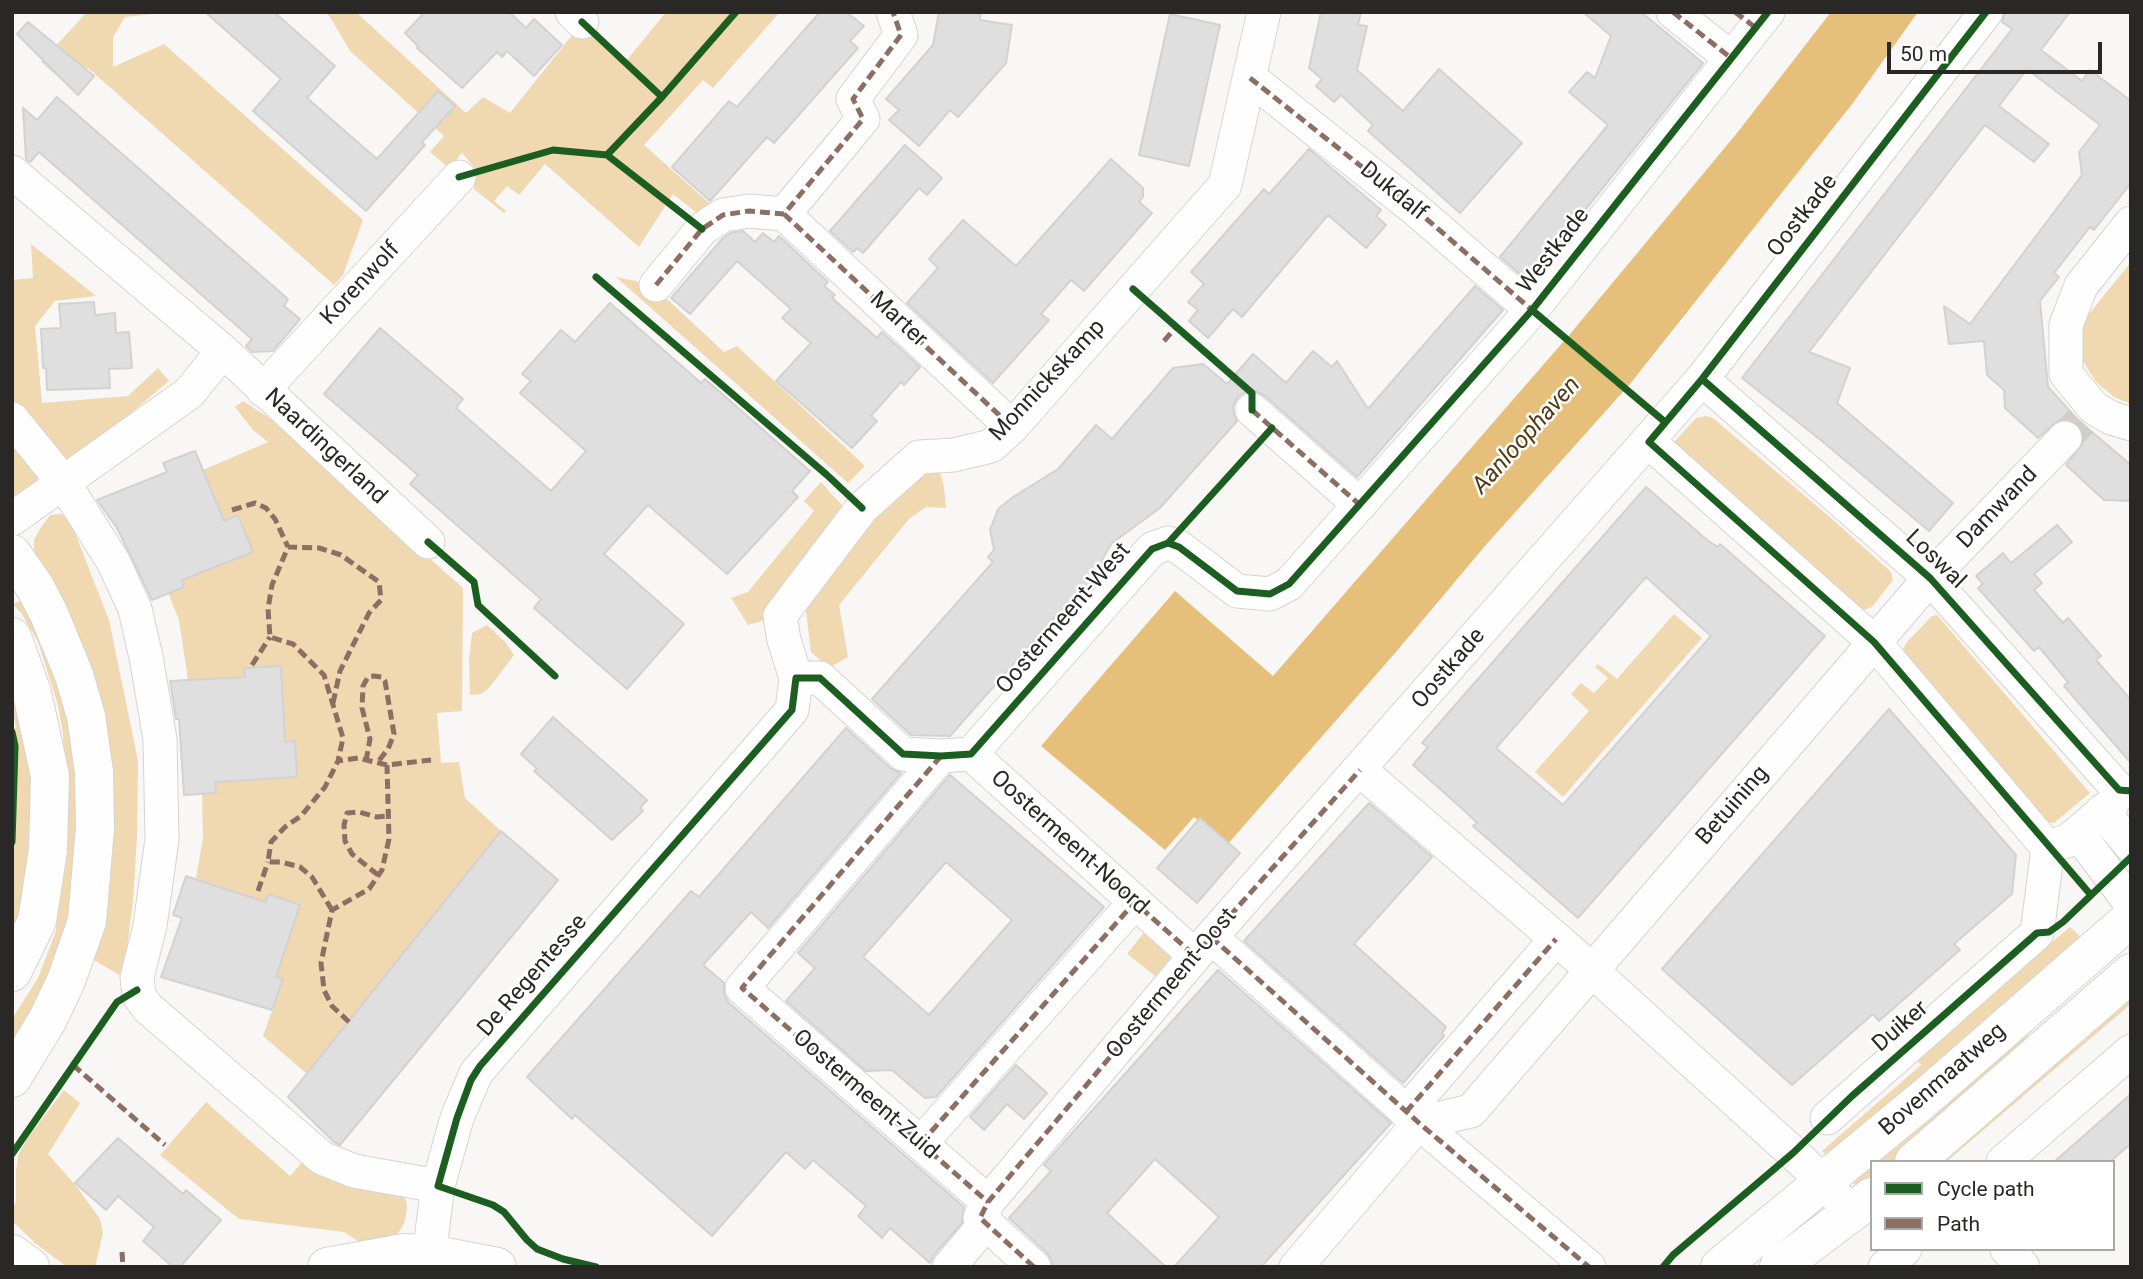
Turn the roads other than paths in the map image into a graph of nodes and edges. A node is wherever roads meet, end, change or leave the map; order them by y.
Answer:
1 (893, 12) edge
2 (1264, 12) edge
3 (1673, 12) edge
4 (1986, 12) edge
5 (1753, 17) edge
6 (1731, 58) junction
7 (1250, 78) junction
8 (12, 172) edge
9 (458, 177) dead end
10 (784, 214) junction
11 (2131, 223) edge
12 (656, 285) dead end
13 (1532, 310) junction
14 (223, 351) junction
15 (1702, 379) junction
16 (263, 390) junction
17 (1252, 410) dead end
18 (12, 419) edge
19 (2080, 422) junction
20 (2131, 424) edge
21 (1013, 426) junction
22 (1649, 442) junction
23 (64, 483) junction
24 (1360, 505) junction
25 (12, 519) edge
26 (428, 542) dead end
27 (12, 554) edge
28 (1930, 578) junction
29 (12, 637) edge
30 (1874, 642) junction
31 (796, 678) junction
32 (956, 755) junction
33 (1360, 770) junction
34 (2107, 806) edge
35 (698, 816) joint
36 (2131, 846) edge
37 (2048, 848) junction
38 (1135, 902) junction
39 (2131, 904) edge
40 (2131, 918) edge
41 (1556, 939) junction
42 (1203, 946) junction
43 (1591, 970) junction
44 (12, 972) edge
45 (2131, 973) edge
46 (742, 988) joint
47 (2131, 1051) edge
48 (12, 1077) edge
49 (1413, 1118) junction
50 (1827, 1118) dead end
51 (921, 1143) junction
52 (1916, 1160) edge
53 (2005, 1160) edge
54 (1824, 1182) junction
55 (438, 1186) junction
56 (1862, 1205) edge
57 (981, 1218) junction
58 (1903, 1251) edge
59 (2009, 1251) edge
60 (12, 1254) edge
61 (430, 1261) edge
62 (30, 1267) edge
63 (327, 1267) edge
64 (498, 1267) edge
65 (949, 1267) edge
66 (1034, 1267) edge
67 (1296, 1267) edge
68 (1589, 1267) edge
69 (1720, 1267) edge
70 (1779, 1267) edge
71 (1885, 1267) edge
72 (2022, 1267) edge

1 - 10 street
2 - 7 street, Monnickskamp
3 - 6 street
4 - 15 street, Oostkade
5 - 6 street, Westkade
6 - 13 street, Westkade
7 - 13 street, Dukdalf
7 - 21 street, Monnickskamp
8 - 14 street, Naardingerland
9 - 16 street, Korenwolf
10 - 12 street
10 - 21 street, Marter
11 - 19 street
13 - 24 street, Westkade
14 - 16 street, Naardingerland
14 - 23 street
15 - 22 street, Oostkade
15 - 28 street, Loswal
16 - 26 street, Naardingerland
17 - 24 street
18 - 23 street
19 - 20 street
19 - 28 street, Damwand
21 - 31 street, Monnickskamp
22 - 30 street
22 - 33 street, Oostkade
23 - 25 street
23 - 55 street
24 - 32 street, Oostermeent-West
27 - 48 street
28 - 30 street, Loswal
28 - 34 street, Loswal
29 - 44 street
30 - 37 street
30 - 43 street, Betuining
31 - 32 street
31 - 35 street, Monnickskamp
32 - 38 street, Oostermeent-Noord
32 - 46 street, Oostermeent-West
33 - 41 street
33 - 42 street, Oostermeent-Oost
34 - 36 street, Loswal
34 - 37 street
34 - 39 street, Loswal
35 - 55 street, De Regentesse
37 - 50 street, Duiker
38 - 42 street, Oostermeent-Noord
38 - 51 street
40 - 54 street, Bovenmaatweg
41 - 43 street
41 - 49 street
42 - 49 street, Oostermeent-Noord
42 - 57 street, Oostermeent-Oost
43 - 49 street, Betuining
43 - 54 street
45 - 52 street, Bovenmaatweg
46 - 51 street, Oostermeent-Zuid
47 - 53 street
49 - 67 street
49 - 68 street, Oostermeent-Noord
51 - 57 street, Oostermeent-Zuid
54 - 56 street
54 - 69 street, Bovenmaatweg
55 - 61 street, De Regentesse
56 - 70 street
57 - 65 street, Oostermeent-Oost
57 - 66 street, Oostermeent-Zuid
58 - 71 street
59 - 72 street
60 - 62 street
61 - 63 street
61 - 64 street

